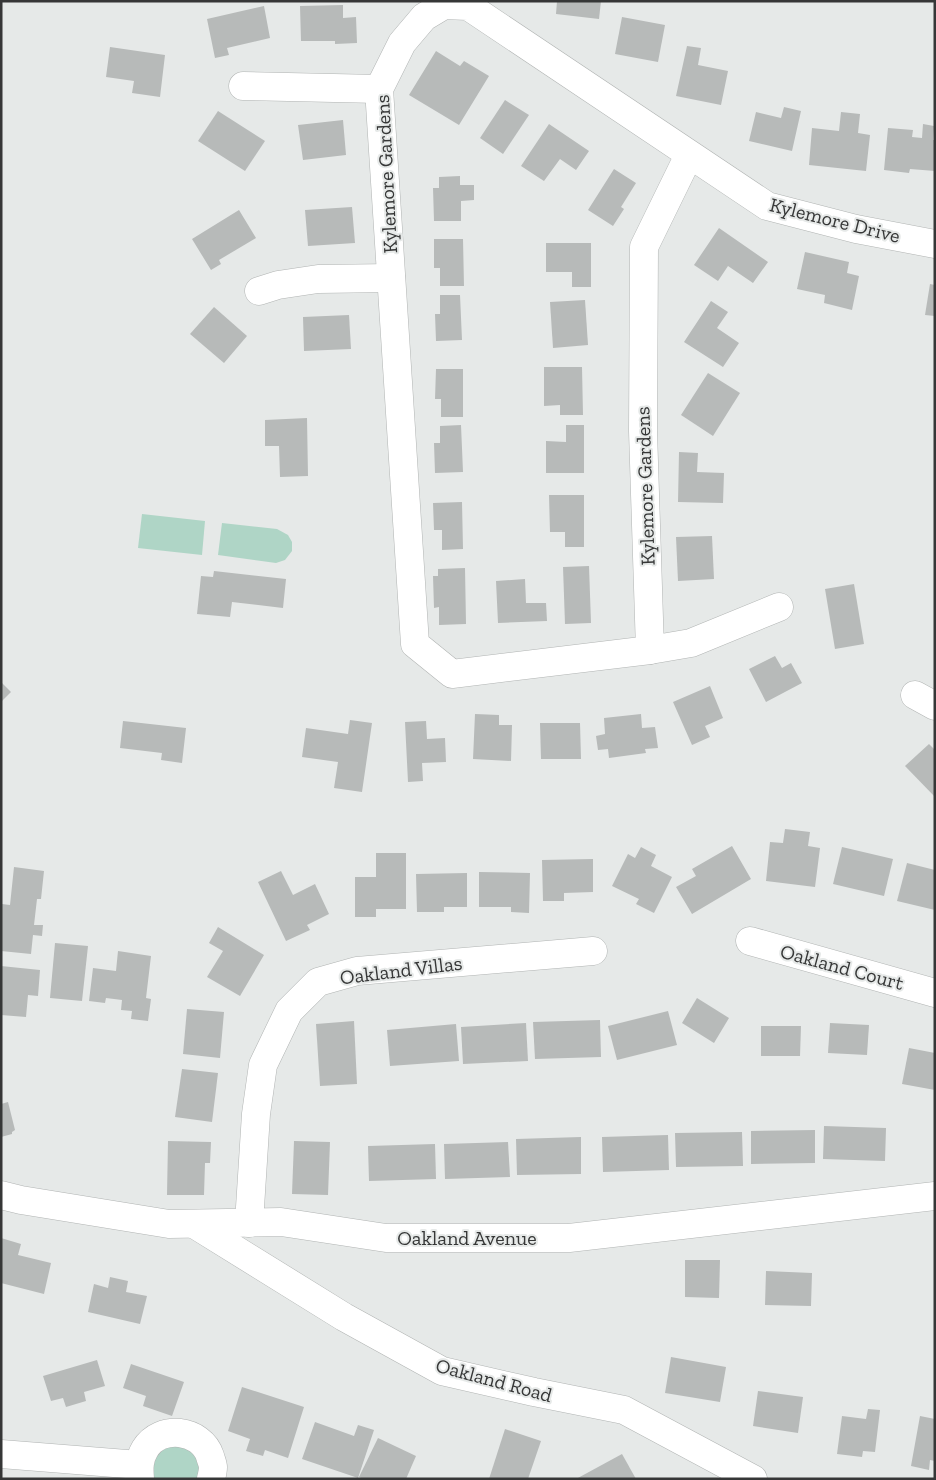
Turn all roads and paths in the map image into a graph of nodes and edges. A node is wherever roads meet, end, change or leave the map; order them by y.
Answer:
1 (243, 86) dead end
2 (379, 89) junction
3 (689, 155) junction
4 (935, 244) edge
5 (392, 278) junction
6 (259, 291) dead end
7 (779, 607) dead end
8 (650, 650) junction
9 (750, 941) dead end
10 (593, 951) dead end
11 (935, 992) edge
12 (1, 1195) edge
13 (935, 1196) edge
14 (250, 1222) junction
15 (194, 1224) junction
16 (1, 1454) edge
17 (140, 1472) edge
18 (211, 1479) edge
19 (753, 1479) edge

1 - 2 street
2 - 3 street, Kylemore Gardens
2 - 5 street, Kylemore Gardens
3 - 4 street, Kylemore Drive
3 - 8 street, Kylemore Gardens
5 - 6 street
5 - 8 street, Kylemore Gardens
7 - 8 street, Kylemore Gardens
9 - 11 street, Oakland Court
10 - 14 street, Oakland Villas
12 - 15 street, Oakland Avenue
13 - 14 street, Oakland Avenue
14 - 15 street, Oakland Avenue
15 - 19 street, Oakland Road
16 - 17 street
17 - 18 street

